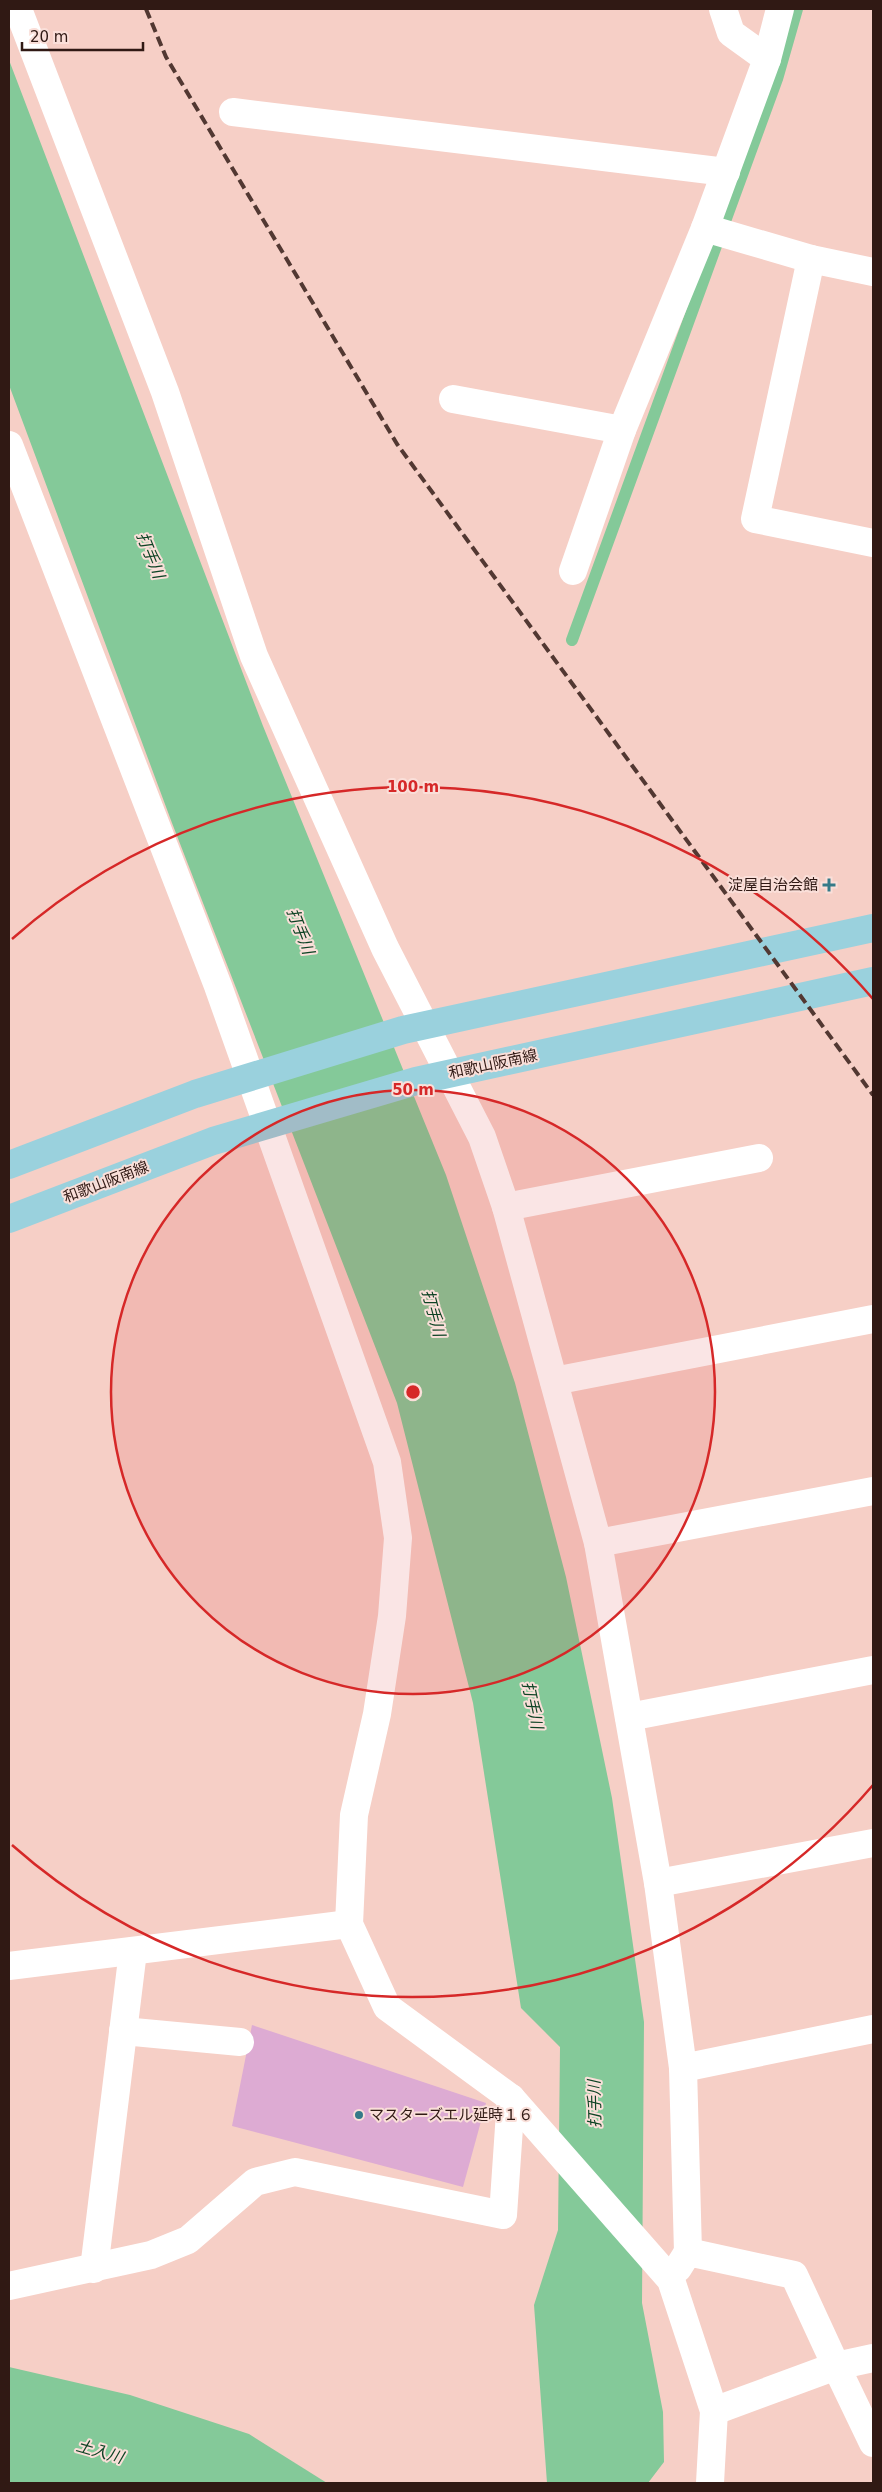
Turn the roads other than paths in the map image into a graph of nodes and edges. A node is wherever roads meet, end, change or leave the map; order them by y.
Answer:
1 (18, 9) edge
2 (723, 9) edge
3 (780, 9) edge
4 (767, 59) junction
5 (233, 112) dead end
6 (726, 172) junction
7 (706, 228) junction
8 (811, 259) junction
9 (873, 272) edge
10 (453, 399) dead end
11 (622, 430) junction
12 (9, 445) edge
13 (873, 544) edge
14 (573, 571) dead end
15 (873, 928) edge
16 (873, 981) edge
17 (759, 1158) dead end
18 (9, 1165) edge
19 (506, 1207) junction
20 (9, 1219) edge
21 (873, 1319) edge
22 (554, 1381) junction
23 (873, 1491) edge
24 (598, 1543) junction
25 (873, 1670) edge
26 (629, 1718) junction
27 (873, 1843) edge
28 (658, 1883) junction
29 (349, 1924) junction
30 (133, 1951) junction
31 (9, 1966) edge
32 (873, 2029) edge
33 (124, 2031) junction
34 (240, 2042) dead end
35 (683, 2068) junction
36 (511, 2098) junction
37 (688, 2252) junction
38 (94, 2269) junction
39 (671, 2280) junction
40 (9, 2286) edge
41 (873, 2358) edge
42 (836, 2366) junction
43 (714, 2411) junction
44 (873, 2443) edge
45 (710, 2483) edge

1 - 19 street
2 - 4 street
3 - 4 street
4 - 6 street
5 - 6 street
6 - 7 street
7 - 8 street
7 - 11 street
8 - 9 street
8 - 13 street
10 - 11 street
11 - 14 street
12 - 29 street
15 - 18 main road
16 - 20 main road, 和歌山阪南線
17 - 19 street
19 - 22 street
21 - 22 street
22 - 24 street
23 - 24 street
24 - 26 street
25 - 26 street
26 - 28 street
27 - 28 street
28 - 35 street
29 - 30 street
29 - 36 street
30 - 31 street
30 - 33 street
32 - 35 street
33 - 34 street
33 - 38 street
35 - 37 street
36 - 38 street
36 - 39 street
37 - 39 street
37 - 42 street
38 - 40 street
39 - 43 street
41 - 42 street
42 - 43 street
42 - 44 street
43 - 45 street

